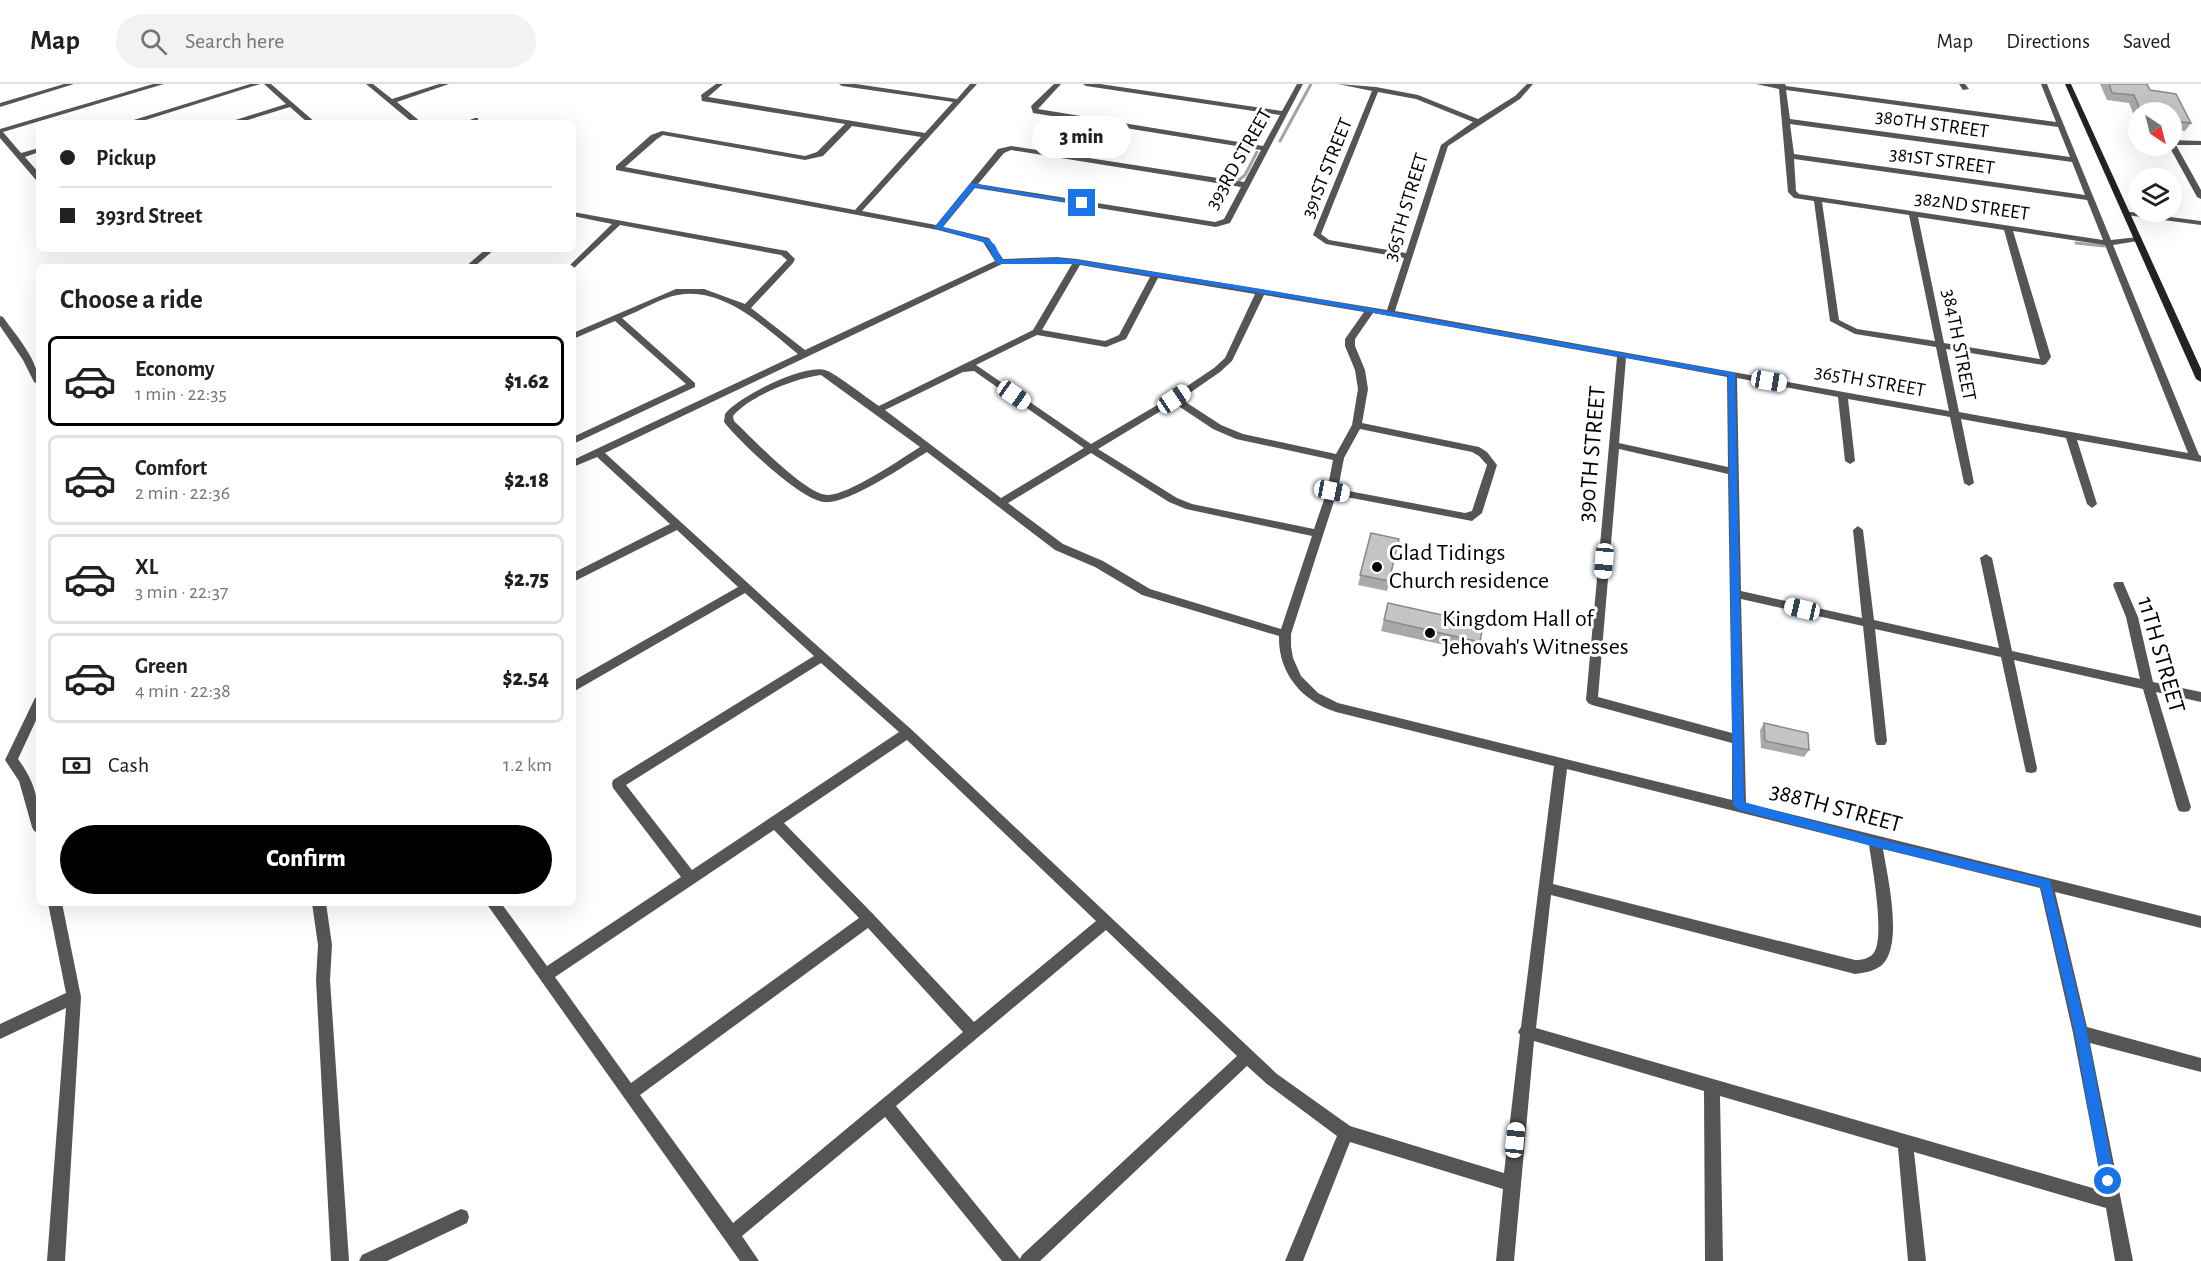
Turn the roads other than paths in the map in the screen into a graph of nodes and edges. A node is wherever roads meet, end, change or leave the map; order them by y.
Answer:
1 (71, 84) edge
2 (160, 84) edge
3 (257, 84) edge
4 (267, 84) edge
5 (369, 84) edge
6 (446, 84) edge
7 (720, 84) edge
8 (842, 84) edge
9 (974, 84) edge
10 (1058, 84) edge
11 (1086, 84) edge
12 (1300, 84) edge
13 (1341, 84) edge
14 (1530, 84) edge
15 (1759, 84) edge
16 (2044, 84) edge
17 (2068, 84) edge
18 (1782, 85) edge
19 (1376, 89) junction
20 (959, 101) junction
21 (391, 102) junction
22 (0, 105) edge
23 (290, 105) junction
24 (1284, 113) junction
25 (40, 120) edge
26 (138, 120) edge
27 (240, 120) edge
28 (308, 120) edge
29 (414, 120) edge
30 (36, 121) edge
31 (1477, 121) junction
32 (1786, 121) junction
33 (850, 123) junction
34 (2059, 124) junction
35 (0, 132) edge
36 (928, 136) junction
37 (2201, 143) edge
38 (1264, 148) junction
39 (36, 151) edge
40 (19, 156) junction
41 (1790, 156) junction
42 (2074, 160) junction
43 (36, 175) edge
44 (973, 185) junction
45 (1245, 185) junction
46 (2201, 197) edge
47 (2088, 198) junction
48 (1818, 200) junction
49 (857, 212) junction
50 (2126, 213) junction
51 (1913, 214) junction
52 (576, 215) edge
53 (618, 222) junction
54 (2201, 223) edge
55 (938, 228) junction
56 (2008, 228) junction
57 (2138, 238) junction
58 (2107, 243) junction
59 (487, 252) edge
60 (1410, 256) junction
61 (1000, 262) junction
62 (1077, 262) junction
63 (473, 264) edge
64 (575, 264) edge
65 (1156, 274) junction
66 (1261, 291) junction
67 (746, 308) junction
68 (1370, 310) junction
69 (1390, 313) junction
70 (617, 318) junction
71 (0, 319) edge
72 (1036, 332) junction
73 (576, 335) edge
74 (1941, 344) junction
75 (804, 354) junction
76 (1622, 355) junction
77 (958, 369) junction
78 (1732, 374) junction
79 (36, 376) edge
80 (2201, 379) edge
81 (1843, 394) junction
82 (1174, 399) junction
83 (878, 410) junction
84 (1954, 414) junction
85 (1357, 425) junction
86 (2070, 434) junction
87 (576, 440) edge
88 (1613, 446) junction
89 (927, 447) junction
90 (1090, 448) junction
91 (598, 452) junction
92 (1339, 458) junction
93 (2198, 458) edge
94 (1850, 461) dead end
95 (576, 463) edge
96 (1734, 472) junction
97 (1969, 483) dead end
98 (1332, 491) junction
99 (1000, 503) junction
100 (2092, 504) dead end
101 (676, 526) junction
102 (1858, 530) dead end
103 (1316, 534) junction
104 (1986, 558) dead end
105 (576, 577) edge
106 (2118, 585) dead end
107 (745, 588) junction
108 (1736, 594) junction
109 (1868, 624) junction
110 (1285, 634) junction
111 (2006, 654) junction
112 (823, 656) junction
113 (576, 685) edge
114 (2148, 686) junction
115 (2201, 697) edge
116 (36, 706) edge
117 (908, 733) junction
118 (1737, 739) junction
119 (1881, 741) dead end
120 (6, 761) edge
121 (1561, 763) junction
122 (2031, 768) dead end
123 (1739, 805) junction
124 (2184, 807) dead end
125 (36, 817) edge
126 (776, 823) junction
127 (1875, 843) junction
128 (691, 879) junction
129 (2046, 884) junction
130 (1546, 888) junction
131 (56, 906) edge
132 (319, 906) edge
133 (495, 906) edge
134 (869, 919) junction
135 (1105, 922) junction
136 (2201, 922) edge
137 (546, 975) junction
138 (74, 997) junction
139 (0, 1032) edge
140 (972, 1032) junction
141 (1526, 1032) junction
142 (2081, 1033) junction
143 (1247, 1056) junction
144 (2201, 1065) edge
145 (1712, 1086) junction
146 (631, 1092) junction
147 (886, 1106) junction
148 (1346, 1133) junction
149 (1905, 1142) junction
150 (1511, 1183) junction
151 (2112, 1203) junction
152 (461, 1217) dead end
153 (731, 1235) junction
154 (56, 1261) edge
155 (340, 1261) edge
156 (368, 1261) edge
157 (750, 1261) edge
158 (1013, 1261) edge
159 (1028, 1261) edge
160 (1294, 1261) edge
161 (1505, 1261) edge
162 (1714, 1261) edge
163 (1917, 1261) edge
164 (2124, 1261) edge

1 - 22 street
2 - 25 street
3 - 26 street
4 - 23 street
5 - 21 street
6 - 21 street
7 - 33 street
8 - 20 street
9 - 20 street
10 - 38 street
11 - 24 street
12 - 24 street, 393RD STREET
13 - 19 street
14 - 31 street, 365TH STREET
15 - 18 street
16 - 34 street
17 - 50 street
18 - 32 street
18 - 34 street
19 - 31 street
19 - 60 street, 391ST STREET
20 - 36 street
21 - 29 street
23 - 27 street
23 - 28 street
24 - 38 street, 393RD STREET
30 - 35 street
31 - 60 street, 365TH STREET
32 - 41 street
32 - 42 street, 380TH STREET
33 - 36 street
33 - 49 street
34 - 42 street
35 - 40 street
36 - 49 street
37 - 46 street
38 - 45 street, 393RD STREET
39 - 40 street
40 - 43 street
41 - 47 street, 381ST STREET
41 - 48 street, 382ND STREET
42 - 47 street
44 - 45 street
44 - 45 street, 393RD STREET
44 - 55 street
47 - 58 street
48 - 51 street, 382ND STREET
48 - 74 street
49 - 55 street
50 - 54 street
50 - 57 street
51 - 56 street, 382ND STREET
51 - 74 street, 384TH STREET
52 - 53 street
53 - 64 street
53 - 67 street
55 - 61 street
56 - 58 street, 382ND STREET
56 - 74 street
57 - 58 street, 382ND STREET
57 - 80 street
58 - 93 street
59 - 63 street
60 - 69 street, 365TH STREET
61 - 62 street, 365TH STREET
61 - 75 street
62 - 65 street, 365TH STREET
62 - 72 street
65 - 66 street, 365TH STREET
65 - 72 street
66 - 68 street, 365TH STREET
66 - 82 street
67 - 70 street
67 - 75 street
68 - 69 street, 365TH STREET
68 - 85 street
69 - 76 street, 365TH STREET
70 - 73 street
70 - 87 street
71 - 79 street
72 - 77 street
74 - 84 street, 384TH STREET
75 - 91 street
76 - 78 street, 365TH STREET
76 - 88 street, 390TH STREET
77 - 83 street
77 - 90 street
78 - 81 street, 365TH STREET
78 - 96 street, 388TH STREET
81 - 84 street, 365TH STREET
81 - 94 street
82 - 90 street
82 - 92 street
83 - 89 street
83 - 89 street
84 - 86 street, 365TH STREET
84 - 97 street, 384TH STREET
85 - 92 street
85 - 98 street
86 - 93 street, 365TH STREET
86 - 100 street
88 - 96 street
88 - 118 street, 390TH STREET
89 - 99 street
90 - 99 street
90 - 103 street
91 - 95 street
91 - 101 street
92 - 98 street
96 - 108 street, 388TH STREET
98 - 103 street
99 - 110 street
101 - 105 street
101 - 107 street
102 - 109 street
103 - 110 street
104 - 111 street
106 - 114 street, 11TH STREET
107 - 112 street
107 - 113 street
108 - 109 street
108 - 118 street, 388TH STREET
109 - 111 street
109 - 119 street
110 - 121 street
111 - 114 street
111 - 122 street
112 - 117 street
112 - 128 street
114 - 115 street
114 - 124 street, 11TH STREET
116 - 120 street
117 - 126 street
117 - 135 street
118 - 123 street, 388TH STREET
120 - 125 street
121 - 123 street
121 - 130 street
123 - 127 street, 388TH STREET
126 - 128 street
126 - 134 street
127 - 129 street, 388TH STREET
127 - 130 street
128 - 137 street
129 - 136 street, 388TH STREET
129 - 142 street
130 - 141 street
131 - 138 street
132 - 155 street
133 - 137 street
134 - 140 street
134 - 146 street
135 - 140 street
135 - 143 street
137 - 146 street
138 - 139 street
138 - 154 street
140 - 147 street
141 - 145 street
141 - 150 street
142 - 144 street
142 - 151 street
143 - 148 street
143 - 159 street
145 - 149 street
145 - 162 street
146 - 153 street
147 - 153 street
147 - 158 street
148 - 150 street
148 - 160 street
149 - 151 street
149 - 163 street
150 - 161 street
151 - 164 street
152 - 156 street
153 - 157 street

